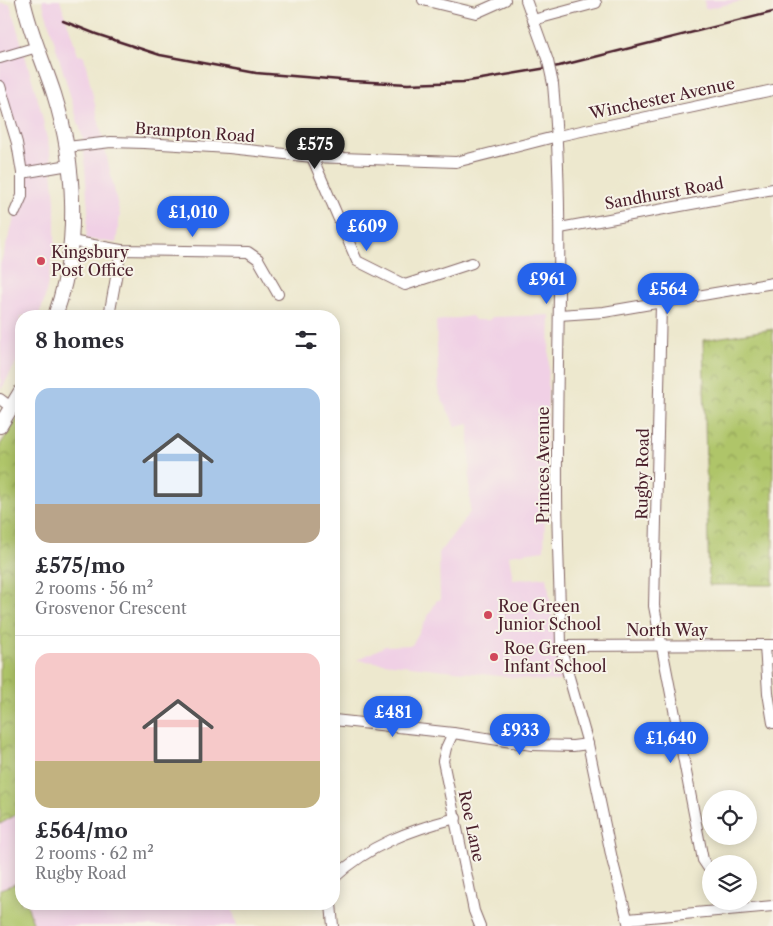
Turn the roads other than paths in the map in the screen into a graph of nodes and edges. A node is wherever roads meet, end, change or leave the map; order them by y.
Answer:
1 (23, 0) edge
2 (423, 0) edge
3 (505, 0) edge
4 (526, 0) edge
5 (596, 3) dead end
6 (533, 20) junction
7 (37, 47) junction
8 (0, 58) edge
9 (0, 86) edge
10 (773, 90) edge
11 (558, 136) junction
12 (67, 147) junction
13 (312, 157) junction
14 (69, 165) junction
15 (22, 173) junction
16 (773, 189) edge
17 (15, 212) dead end
18 (560, 228) junction
19 (71, 241) junction
20 (121, 250) junction
21 (472, 263) dead end
22 (773, 283) edge
23 (278, 294) dead end
24 (660, 304) junction
25 (57, 310) edge
26 (110, 310) edge
27 (559, 315) junction
28 (0, 399) edge
29 (15, 402) edge
30 (12, 408) junction
31 (0, 426) edge
32 (660, 645) junction
33 (769, 645) edge
34 (561, 646) junction
35 (340, 721) edge
36 (773, 723) edge
37 (453, 733) junction
38 (588, 744) junction
39 (456, 818) junction
40 (702, 855) edge
41 (340, 872) edge
42 (757, 906) edge
43 (773, 906) edge
44 (332, 910) edge
45 (702, 910) edge
46 (628, 922) edge
47 (333, 926) edge
48 (480, 926) edge

1 - 7 main road
2 - 3 street
4 - 6 street, Princes Avenue
5 - 6 street
6 - 11 street, Princes Avenue, bridge
7 - 8 street
7 - 12 main road
9 - 15 street
10 - 11 street, Winchester Avenue
11 - 13 street, Brampton Road
11 - 18 street, Princes Avenue
12 - 13 street, Brampton Road
12 - 14 main road
13 - 21 street
14 - 15 street
14 - 19 main road
15 - 17 street
16 - 18 street, Sandhurst Road
18 - 27 street, Princes Avenue
19 - 20 street
19 - 25 main road
20 - 23 street
20 - 26 street
22 - 24 street
24 - 27 street
24 - 32 street, Rugby Road
27 - 34 street, Princes Avenue
28 - 30 street
29 - 30 main road
30 - 31 main road
32 - 33 street, North Way
32 - 34 street, North Way
32 - 40 street, Rugby Road
33 - 36 street
34 - 38 street, Princes Avenue
35 - 37 street
37 - 38 street
37 - 39 street, Roe Lane
38 - 46 street, Princes Avenue
39 - 41 street
39 - 48 street, Roe Lane
42 - 43 street
44 - 47 street
45 - 46 street

